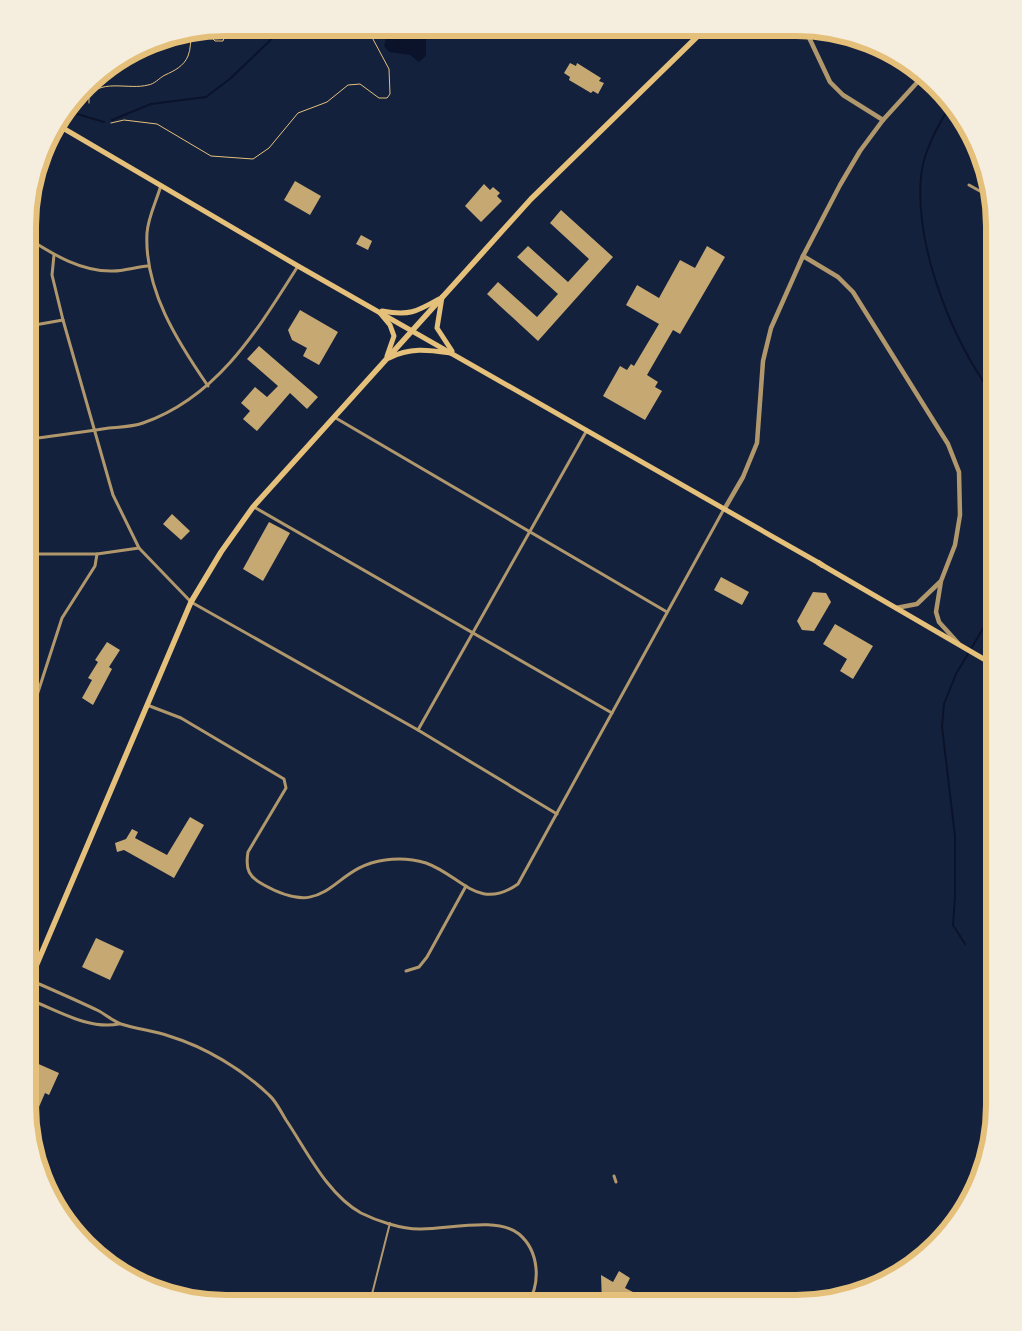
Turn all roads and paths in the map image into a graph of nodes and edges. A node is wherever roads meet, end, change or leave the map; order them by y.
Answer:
1 (225, 36) edge
2 (371, 36) edge
3 (698, 36) edge
4 (211, 37) edge
5 (809, 37) edge
6 (191, 40) edge
7 (918, 81) edge
8 (89, 95) edge
9 (89, 95) edge
10 (88, 104) dead end
11 (883, 120) junction
12 (111, 123) dead end
13 (64, 128) edge
14 (969, 184) dead end
15 (161, 185) junction
16 (983, 192) edge
17 (36, 243) edge
18 (54, 255) junction
19 (803, 256) junction
20 (148, 266) junction
21 (298, 266) junction
22 (442, 297) junction
23 (376, 309) junction
24 (62, 320) junction
25 (36, 325) edge
26 (413, 329) junction
27 (454, 353) junction
28 (384, 361) junction
29 (208, 386) junction
30 (333, 416) junction
31 (96, 430) junction
32 (588, 430) junction
33 (36, 438) edge
34 (253, 507) junction
35 (725, 508) junction
36 (529, 532) junction
37 (138, 548) junction
38 (36, 554) edge
39 (97, 554) junction
40 (941, 581) junction
41 (191, 602) junction
42 (896, 608) junction
43 (667, 612) junction
44 (473, 634) junction
45 (960, 645) junction
46 (986, 660) edge
47 (36, 698) edge
48 (147, 704) junction
49 (612, 713) junction
50 (418, 730) junction
51 (557, 814) junction
52 (466, 886) junction
53 (36, 966) edge
54 (406, 971) dead end
55 (36, 986) edge
56 (36, 1002) edge
57 (120, 1024) junction
58 (614, 1176) dead end
59 (616, 1182) dead end
60 (390, 1224) junction
61 (372, 1295) edge
62 (533, 1295) edge

1 - 4 path
2 - 12 path
3 - 22 main road
5 - 11 street
6 - 8 path
7 - 11 street
9 - 10 path
11 - 19 street
13 - 15 main road
14 - 16 street
15 - 20 street
15 - 21 main road
17 - 18 street
18 - 20 street
18 - 24 street
19 - 35 street
19 - 40 street
20 - 29 street
21 - 23 main road
21 - 29 street
22 - 23 main road
22 - 26 main road
22 - 27 main road
23 - 26 main road
23 - 28 main road
24 - 25 street
24 - 31 street
26 - 27 main road
26 - 28 main road
27 - 28 main road
27 - 32 main road
28 - 30 main road
29 - 31 street
30 - 34 main road
30 - 36 street
31 - 33 street
31 - 37 street
32 - 35 main road
32 - 36 street
34 - 41 main road
34 - 44 street
35 - 42 main road
35 - 43 street
36 - 43 street
36 - 44 street
37 - 39 street
37 - 41 street
38 - 39 street
39 - 47 street
40 - 42 street
40 - 45 street
41 - 48 main road
41 - 50 street
42 - 45 main road
43 - 49 street
44 - 49 street
44 - 50 street
45 - 46 main road
48 - 52 street
48 - 53 main road
49 - 51 street
50 - 51 street
51 - 52 street
52 - 54 street
55 - 57 street
56 - 57 street
57 - 60 street
58 - 59 street
60 - 61 lane
60 - 62 street

